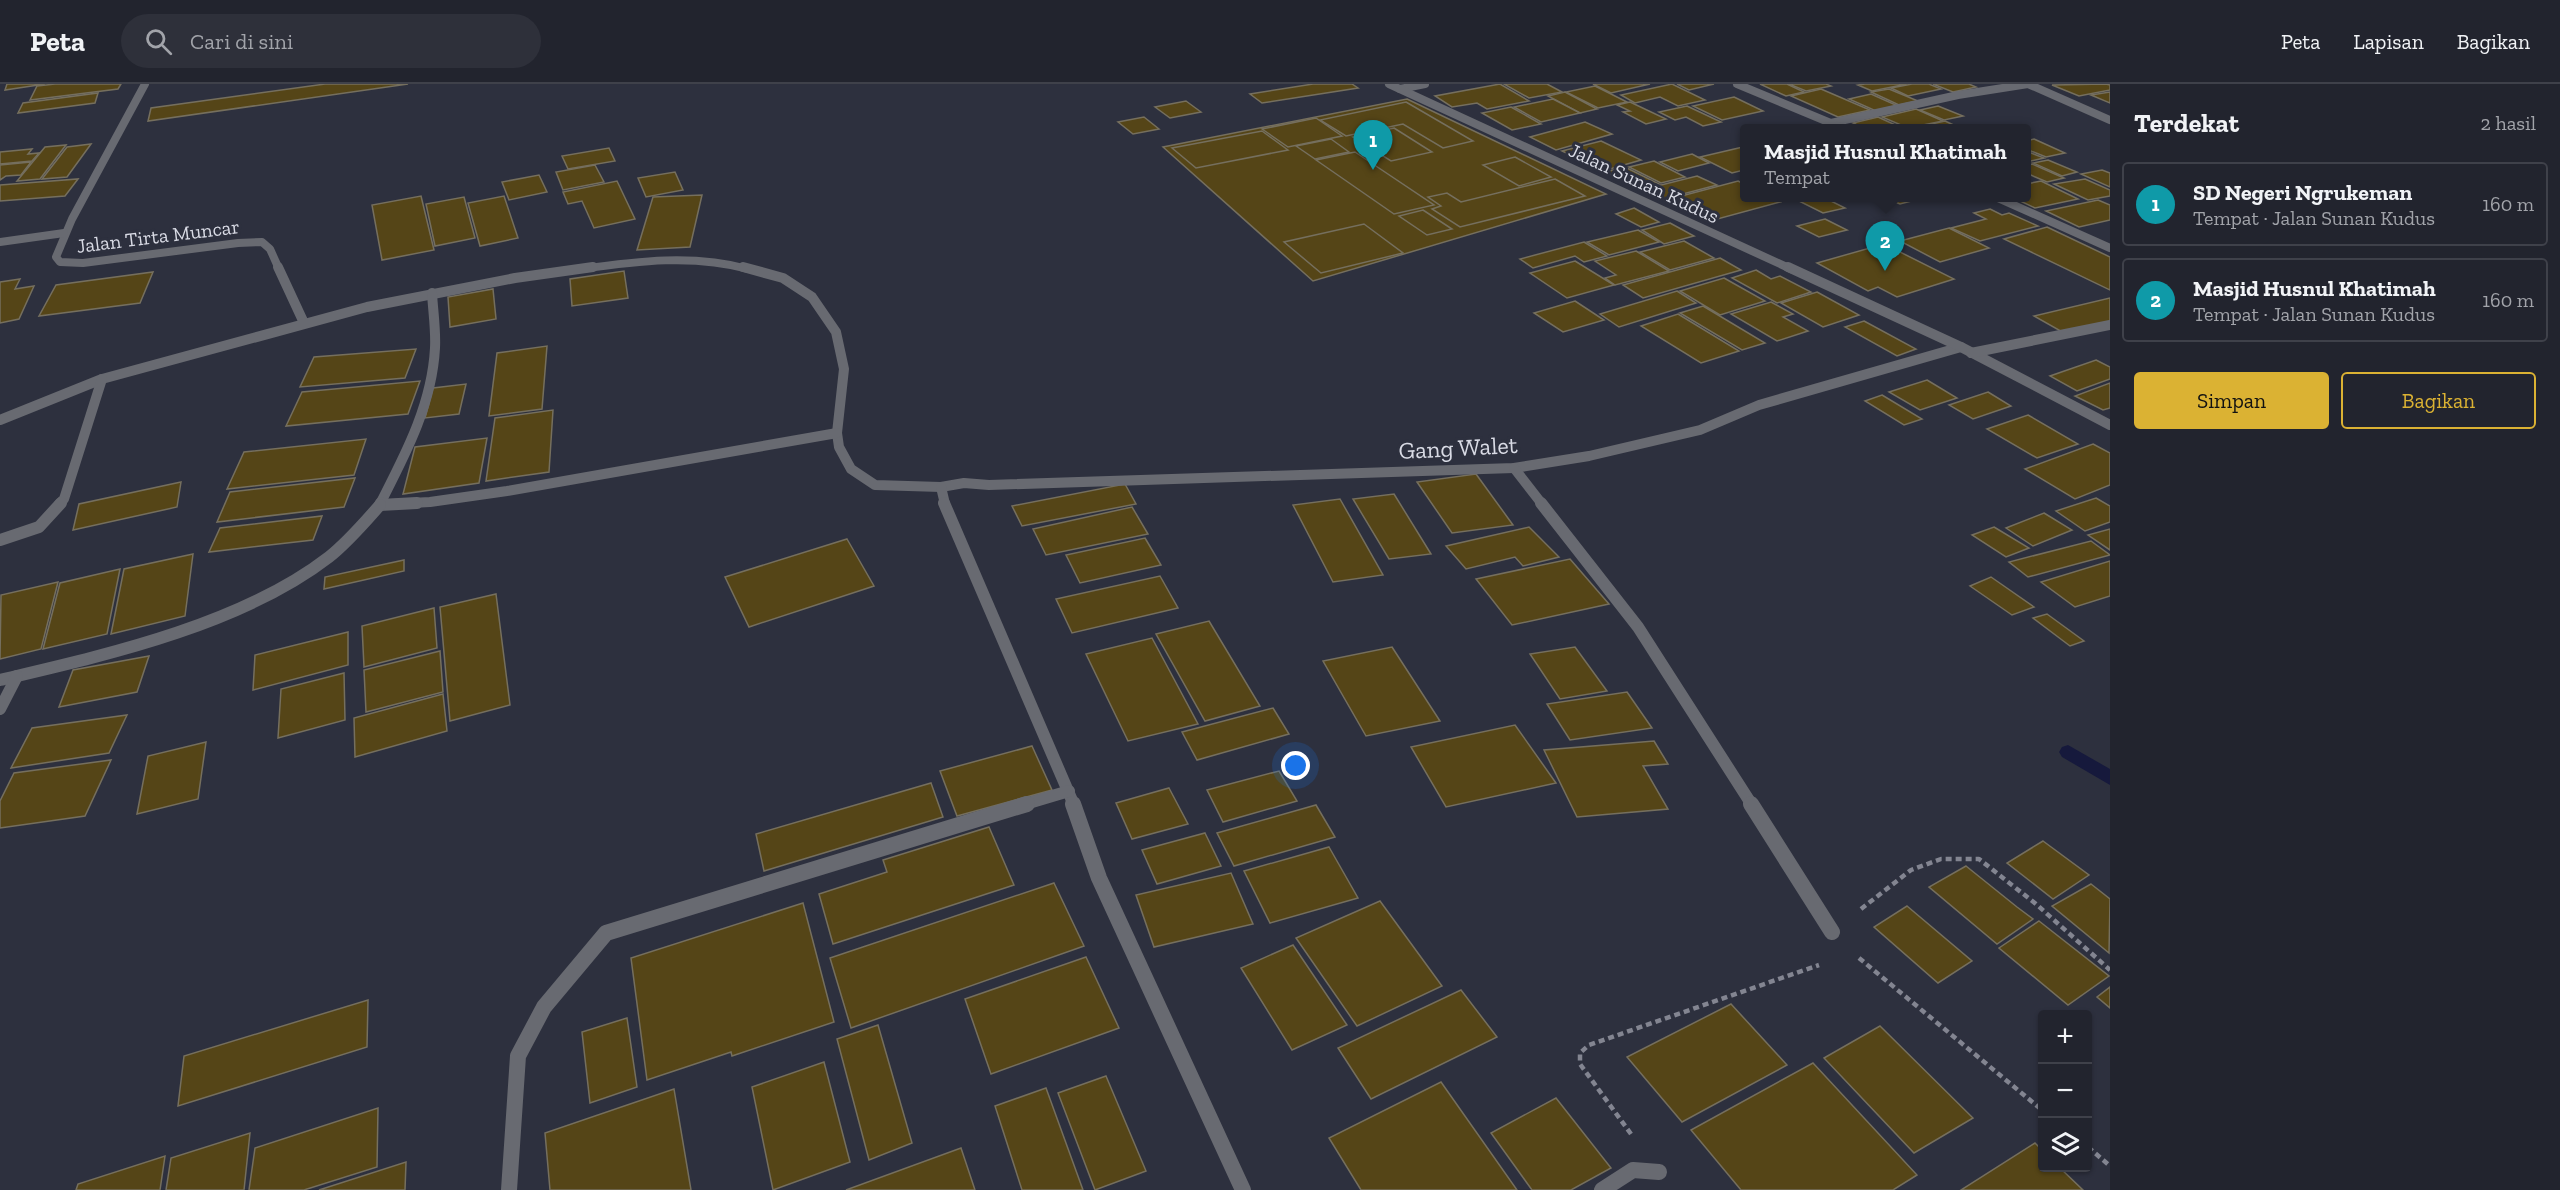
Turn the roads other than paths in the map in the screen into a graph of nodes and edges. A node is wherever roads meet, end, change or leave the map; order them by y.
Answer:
1 (145, 84) edge
2 (1389, 84) edge
3 (1425, 84) edge
4 (1737, 84) edge
5 (1400, 89) junction
6 (2110, 120) edge
7 (1832, 123) joint
8 (2007, 202) edge
9 (64, 233) junction
10 (0, 242) edge
11 (2110, 248) edge
12 (432, 293) junction
13 (304, 323) junction
14 (2110, 325) edge
15 (1966, 350) junction
16 (102, 380) junction
17 (0, 420) edge
18 (2110, 424) edge
19 (837, 433) junction
20 (1514, 468) junction
21 (941, 488) junction
22 (381, 505) junction
23 (0, 540) edge
24 (17, 676) junction
25 (0, 680) edge
26 (0, 709) edge
27 (1069, 791) junction
28 (1832, 932) road end
29 (1659, 1172) road end
30 (509, 1190) edge
31 (1243, 1190) edge
32 (1602, 1190) edge

1 - 9 street, Jalan Tirta Muncar
2 - 5 street, Jalan Sunan Kudus
3 - 5 street
4 - 7 street
5 - 15 street, Jalan Sunan Kudus
6 - 7 street
8 - 11 street
9 - 10 street
9 - 13 street, Jalan Tirta Muncar
12 - 13 street
12 - 19 street
12 - 22 street
13 - 16 street
14 - 15 street, Gang Walet
15 - 18 street, Jalan Sunan Kudus
15 - 20 street, Gang Walet
16 - 17 street
16 - 23 street
19 - 21 street, Gang Walet
19 - 22 street
20 - 21 street, Gang Walet
20 - 28 street
21 - 27 street
22 - 24 street
24 - 25 street
24 - 26 street
27 - 30 street
27 - 31 street
29 - 32 street

